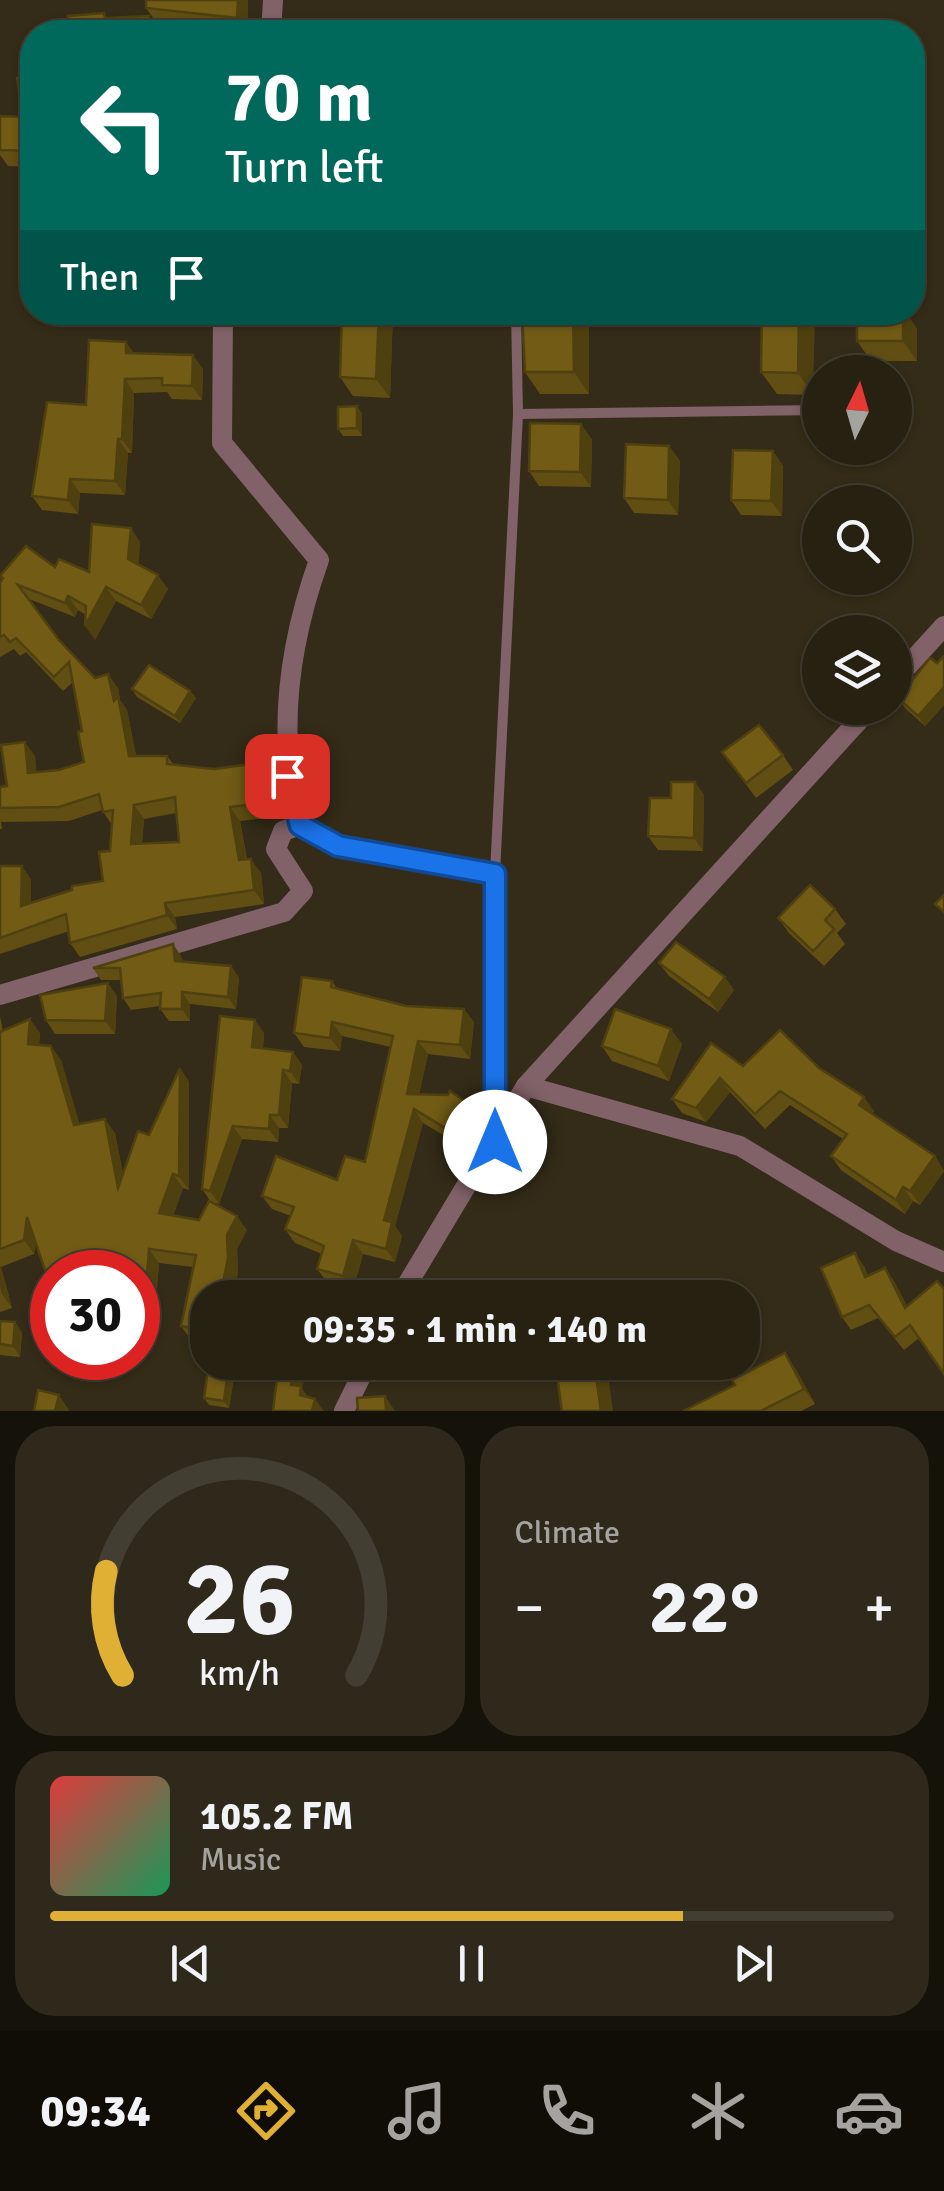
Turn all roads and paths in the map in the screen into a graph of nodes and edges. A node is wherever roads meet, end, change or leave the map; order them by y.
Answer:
1 (223, 325) edge
2 (516, 325) edge
3 (802, 410) edge
4 (518, 414) junction
5 (944, 626) edge
6 (912, 661) edge
7 (855, 725) edge
8 (300, 825) junction
9 (495, 874) junction
10 (0, 995) edge
11 (526, 1086) junction
12 (495, 1142) junction
13 (944, 1262) edge
14 (408, 1280) edge
15 (359, 1380) edge
16 (344, 1411) edge

1 - 8 street
2 - 4 lane
3 - 4 lane
4 - 9 lane
5 - 6 street
7 - 11 street
8 - 9 street
8 - 10 street
9 - 12 street
11 - 12 street
11 - 13 street
12 - 14 street
15 - 16 street

